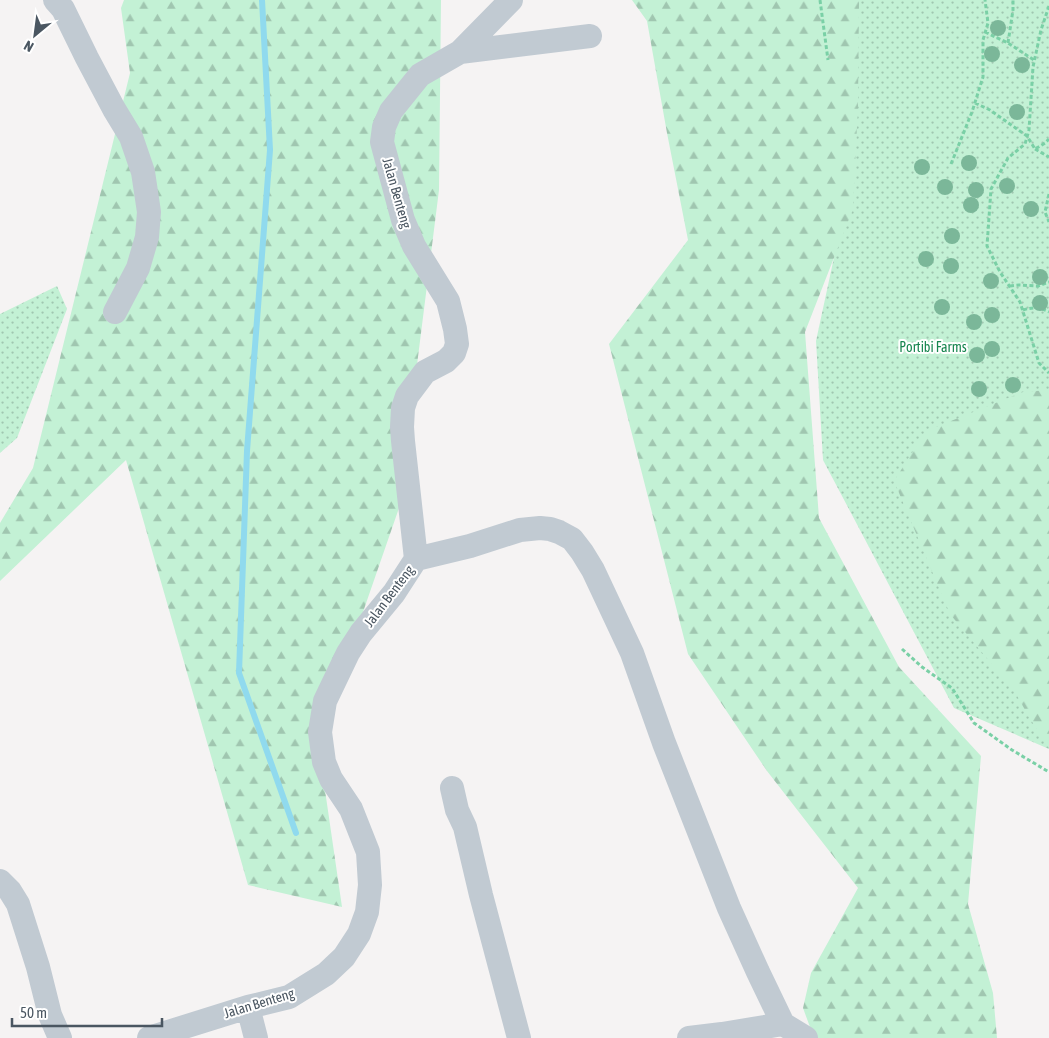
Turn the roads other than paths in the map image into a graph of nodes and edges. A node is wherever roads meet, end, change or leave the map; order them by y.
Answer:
1 (55, 0) edge
2 (511, 0) edge
3 (590, 36) dead end
4 (460, 52) junction
5 (115, 312) dead end
6 (416, 559) junction
7 (452, 788) dead end
8 (0, 881) edge
9 (248, 1006) junction
10 (782, 1024) junction
11 (60, 1038) edge
12 (149, 1038) edge
13 (256, 1038) edge
14 (519, 1038) edge
15 (689, 1038) edge
16 (806, 1038) edge

1 - 5 street
2 - 4 street, Jalan Benteng
3 - 4 street
4 - 6 street, Jalan Benteng
6 - 9 street, Jalan Benteng
6 - 10 street
7 - 14 street
8 - 11 street
9 - 12 street, Jalan Benteng
9 - 13 street
10 - 15 street
10 - 16 street

